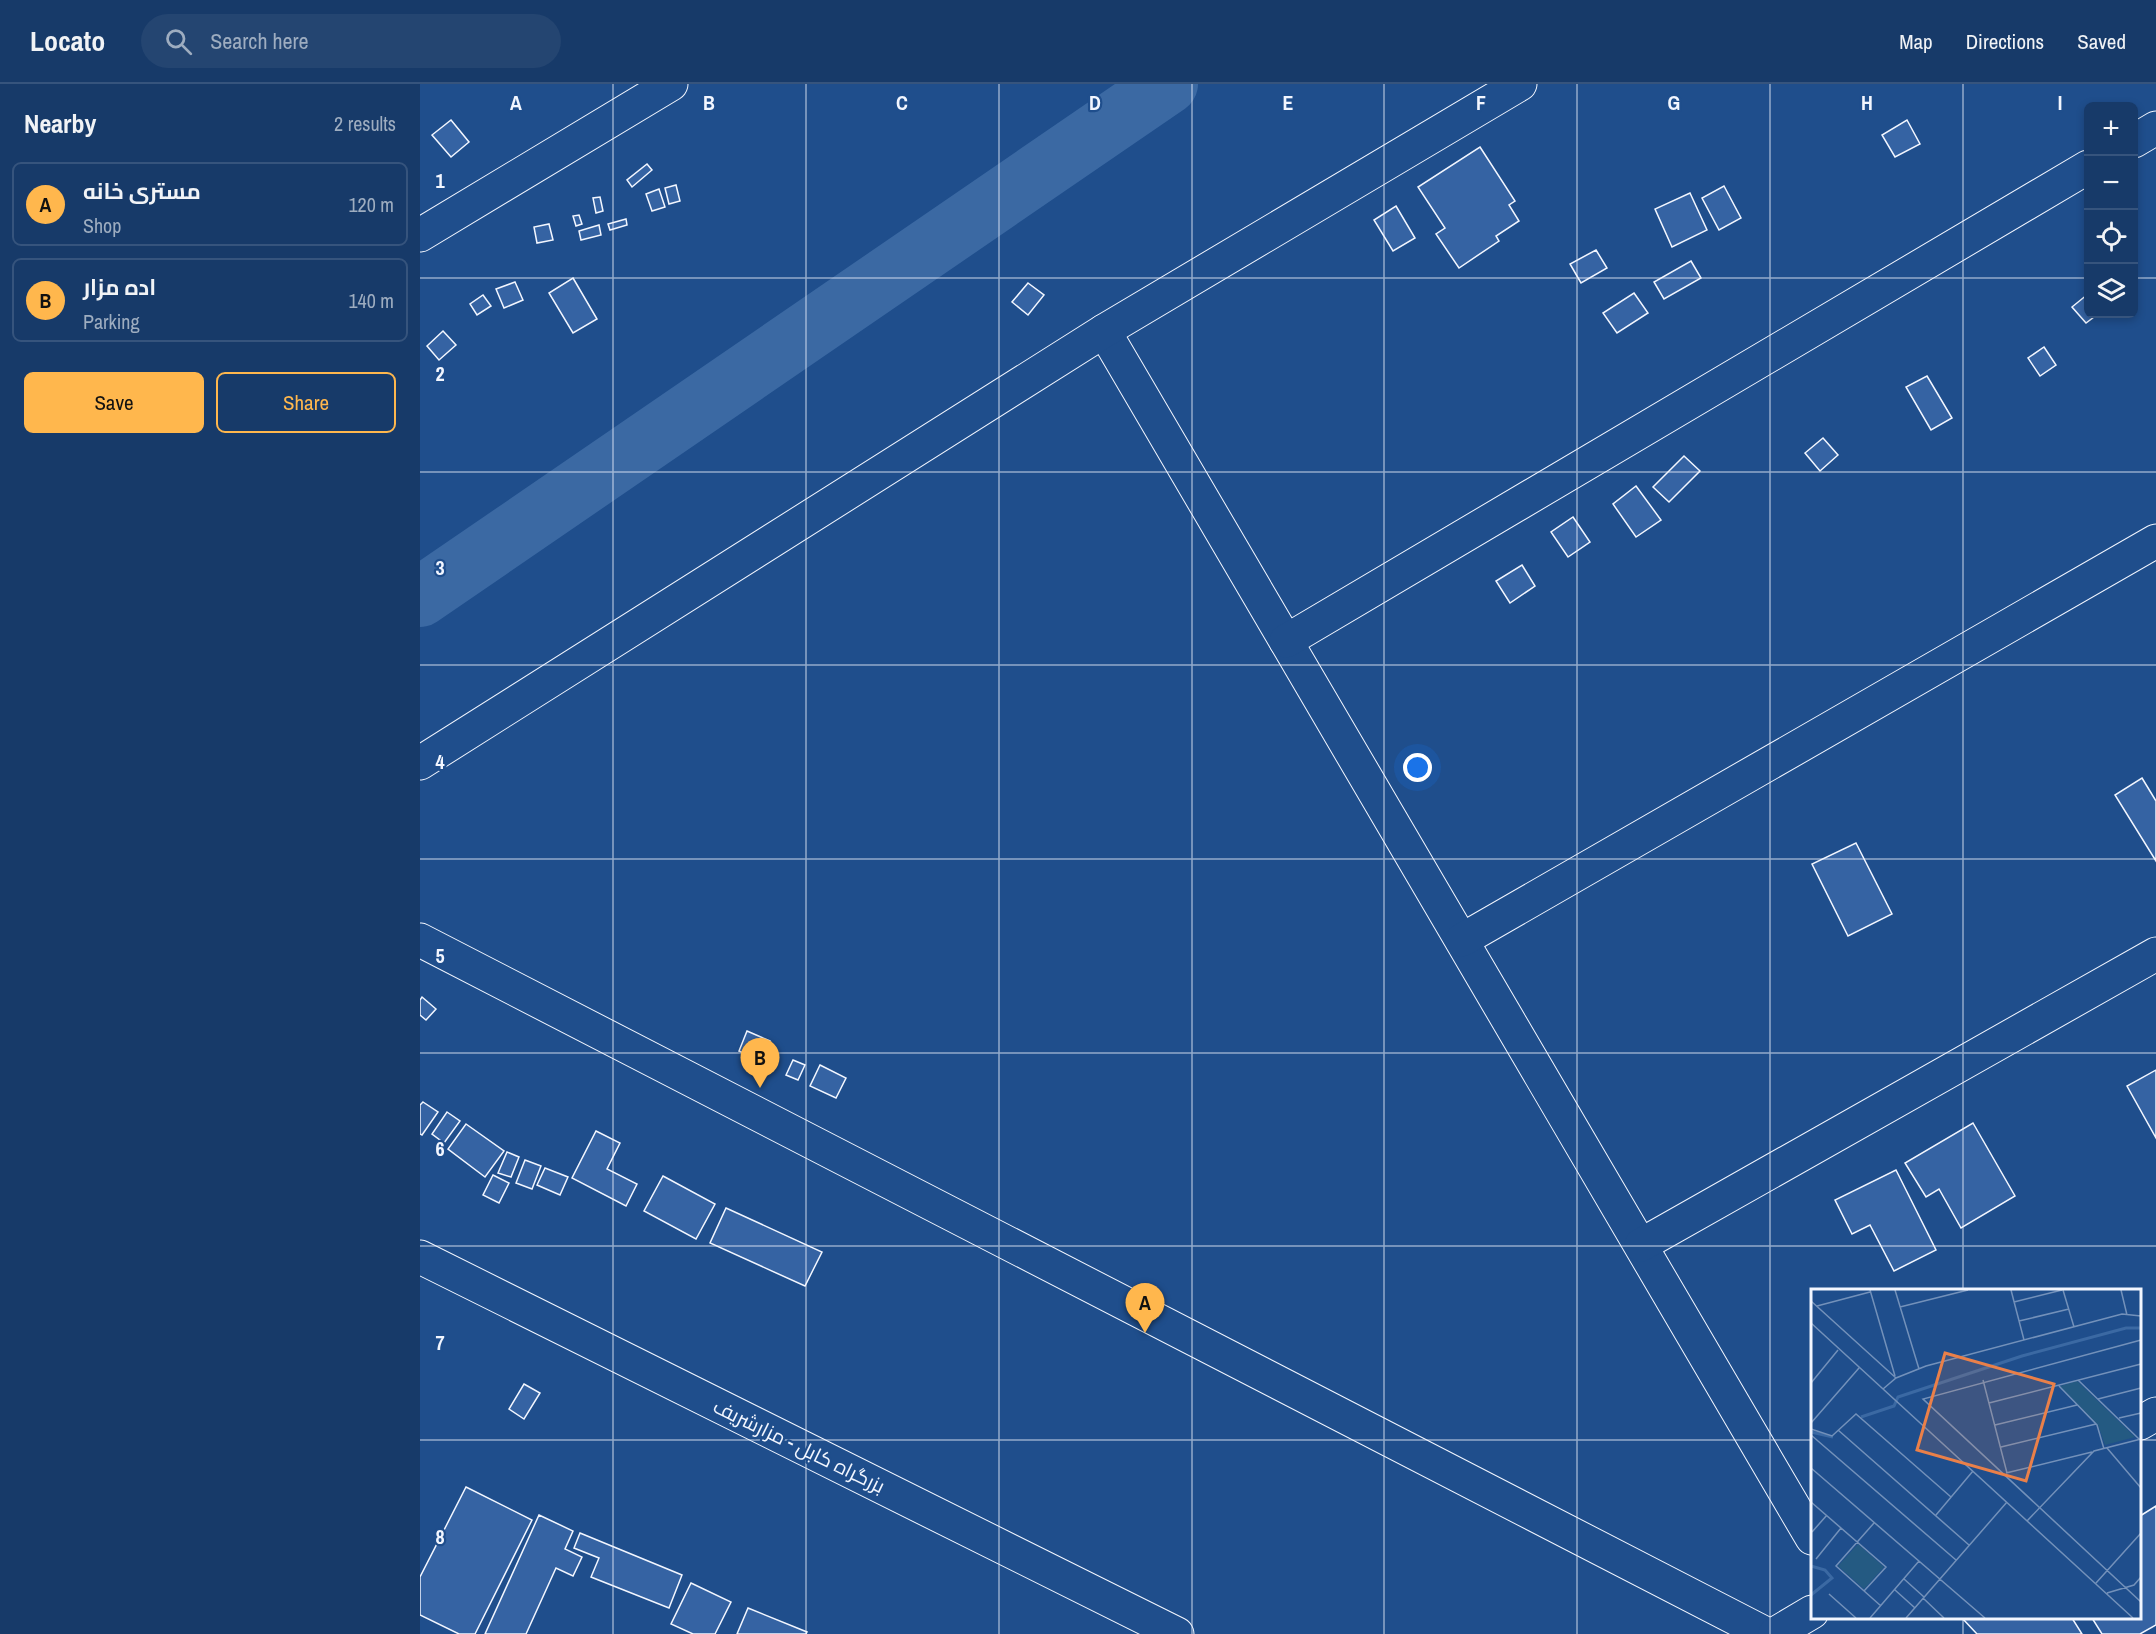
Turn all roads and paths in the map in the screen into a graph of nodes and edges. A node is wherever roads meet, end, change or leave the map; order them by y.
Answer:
1 (671, 84) edge
2 (1520, 84) edge
3 (2156, 128) edge
4 (2138, 138) edge
5 (2084, 169) edge
6 (420, 235) edge
7 (1104, 331) junction
8 (2156, 541) edge
9 (1286, 641) junction
10 (420, 763) edge
11 (420, 940) edge
12 (1462, 940) junction
13 (2156, 954) edge
14 (1641, 1245) junction
15 (420, 1257) edge
16 (2156, 1414) edge
17 (2141, 1422) edge
18 (1811, 1536) edge
19 (1811, 1613) edge
20 (1177, 1634) edge
21 (1766, 1634) edge
22 (1775, 1634) edge

1 - 6 main road
2 - 7 main road
3 - 4 main road
5 - 9 main road
7 - 9 main road
7 - 10 main road
8 - 12 main road
9 - 12 main road
11 - 21 main road
12 - 14 main road
13 - 14 main road
14 - 18 main road
15 - 20 main road, بزرگراه کابل - مزارشریف
16 - 17 main road
19 - 22 main road

